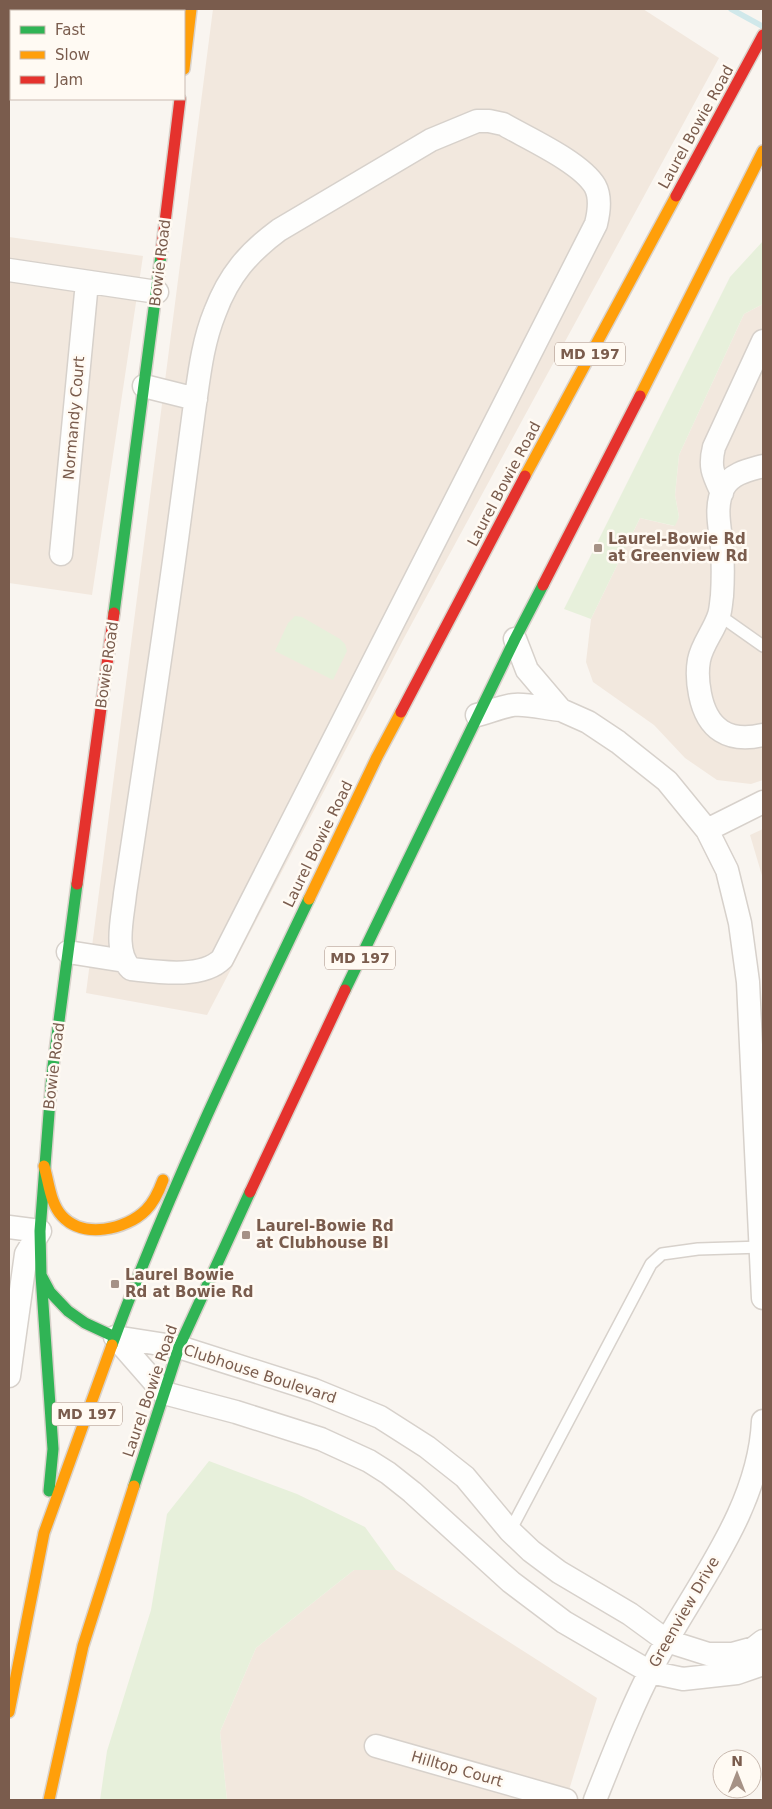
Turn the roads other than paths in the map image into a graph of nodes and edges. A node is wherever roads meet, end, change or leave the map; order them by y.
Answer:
1 (191, 9) edge
2 (763, 35) edge
3 (185, 60) edge
4 (180, 100) edge
5 (763, 152) edge
6 (9, 270) edge
7 (87, 282) junction
8 (157, 292) junction
9 (763, 341) edge
10 (144, 386) junction
11 (196, 399) junction
12 (763, 466) edge
13 (722, 493) junction
14 (61, 554) dead end
15 (720, 614) junction
16 (514, 638) junction
17 (763, 646) edge
18 (561, 710) junction
19 (477, 715) junction
20 (763, 735) edge
21 (763, 802) edge
22 (707, 830) junction
23 (68, 952) junction
24 (125, 961) junction
25 (219, 1087) junction
26 (203, 1095) dead end
27 (44, 1166) junction
28 (166, 1172) dead end
29 (9, 1228) edge
30 (40, 1232) junction
31 (762, 1247) edge
32 (41, 1274) junction
33 (763, 1298) edge
34 (115, 1337) junction
35 (179, 1347) junction
36 (9, 1376) edge
37 (164, 1392) junction
38 (763, 1421) edge
39 (510, 1531) junction
40 (44, 1533) junction
41 (667, 1641) junction
42 (763, 1641) edge
43 (763, 1664) edge
44 (650, 1672) junction
45 (9, 1712) edge
46 (376, 1746) dead end
47 (49, 1800) edge
48 (566, 1800) edge
49 (595, 1800) edge

1 - 3 main road
2 - 25 main road, Laurel Bowie Road / MD 197
4 - 8 main road, Bowie Road
5 - 16 main road, Laurel Bowie Road / MD 197
6 - 7 street
7 - 8 street
7 - 14 street, Normandy Court
8 - 10 main road, Bowie Road
9 - 13 street
10 - 11 street
10 - 23 main road, Bowie Road
11 - 24 street
11 - 24 street
12 - 13 street
13 - 15 street
15 - 17 lane
15 - 20 street
16 - 18 street
16 - 19 main road, Laurel Bowie Road / MD 197
18 - 19 street
18 - 22 street
19 - 35 main road, Laurel Bowie Road / MD 197
21 - 22 street
22 - 31 street
23 - 24 street
23 - 27 main road, Bowie Road
25 - 26 main road
25 - 34 main road, Laurel Bowie Road / MD 197
27 - 28 main road
27 - 30 main road, Bowie Road
29 - 30 street
30 - 32 main road, Bowie Road
30 - 36 street, Bowie Road
31 - 33 street
31 - 39 lane
32 - 34 main road, Bowie Road
32 - 40 main road
34 - 35 street, Clubhouse Boulevard
34 - 37 street
34 - 40 main road, Laurel Bowie Road / MD 197
35 - 37 main road, Laurel Bowie Road / MD 197
35 - 39 street, Clubhouse Boulevard
37 - 44 street
37 - 47 main road, Laurel Bowie Road / MD 197
38 - 41 street, Greenview Drive
39 - 41 street, Clubhouse Boulevard
40 - 45 main road, Laurel Bowie Road / MD 197
41 - 42 street, Clubhouse Boulevard
41 - 44 street, Greenview Drive
43 - 44 street
44 - 49 street, Greenview Drive
46 - 48 street, Hilltop Court

